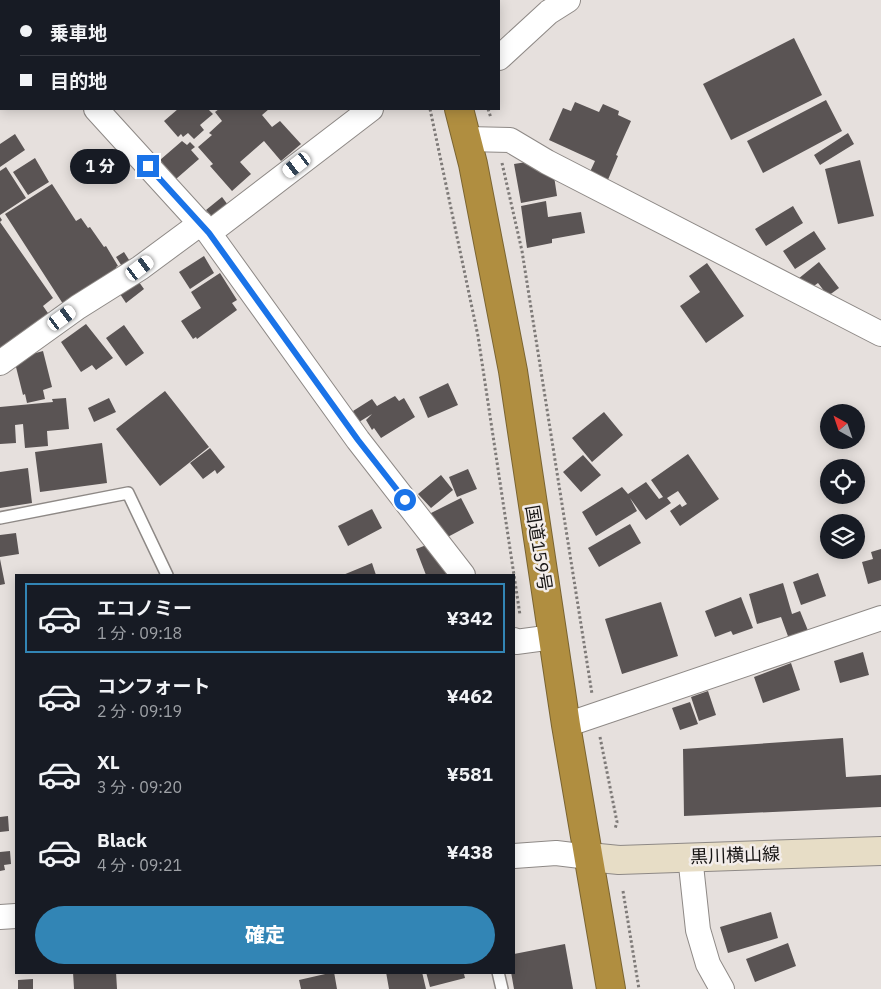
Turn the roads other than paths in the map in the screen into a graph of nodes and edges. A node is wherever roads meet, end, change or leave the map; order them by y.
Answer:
1 (568, 0) edge
2 (500, 57) edge
3 (97, 110) edge
4 (369, 110) edge
5 (459, 110) edge
6 (467, 139) junction
7 (205, 228) junction
8 (881, 334) edge
9 (0, 363) edge
10 (0, 518) edge
11 (167, 574) edge
12 (462, 574) edge
13 (881, 618) edge
14 (553, 637) junction
15 (515, 641) edge
16 (566, 725) junction
17 (881, 851) edge
18 (515, 856) edge
19 (690, 856) junction
20 (589, 857) junction
21 (0, 916) edge
22 (15, 916) edge
23 (498, 974) edge
24 (502, 989) edge
25 (610, 989) edge
26 (722, 989) edge

1 - 2 street
3 - 7 street
4 - 7 street
5 - 6 highway, 国道159号
6 - 8 street
6 - 14 highway, 国道159号
7 - 9 street
7 - 12 street
10 - 11 lane
13 - 16 street
14 - 15 street
14 - 16 highway, 国道159号
16 - 20 highway, 国道159号
17 - 19 main road, 黒川横山線
18 - 20 street
19 - 20 main road, 黒川横山線
19 - 26 street
20 - 25 highway, 国道159号
21 - 22 street
23 - 24 lane

